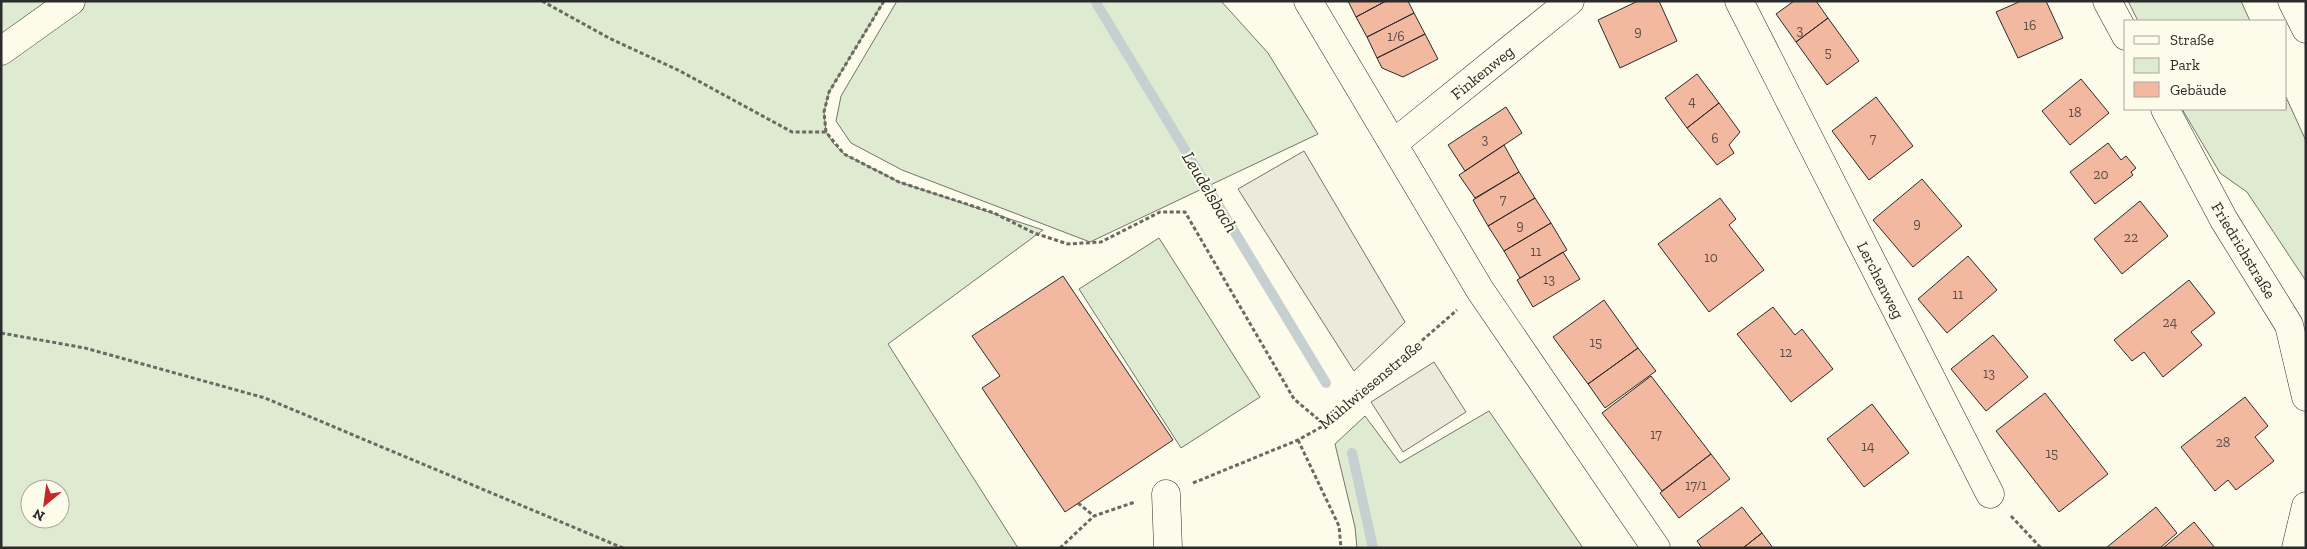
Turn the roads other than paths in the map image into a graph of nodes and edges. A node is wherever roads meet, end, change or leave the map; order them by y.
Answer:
1 (72, 1) edge
2 (1308, 1) edge
3 (1570, 1) edge
4 (1739, 1) edge
5 (2107, 1) edge
6 (2292, 1) edge
7 (2306, 29) edge
8 (2124, 32) edge
9 (1, 51) edge
10 (2166, 110) edge
11 (1394, 144) junction
12 (2306, 398) edge
13 (1166, 494) road end
14 (1990, 494) road end
15 (2306, 506) edge
16 (1168, 548) edge
17 (1656, 548) edge
18 (2296, 548) edge

1 - 9 street
2 - 11 street
3 - 11 street, Finkenweg
4 - 14 street, Lerchenweg
5 - 8 street
6 - 7 street
10 - 12 street, Friedrichstraße
11 - 17 street
13 - 16 street
15 - 18 street

